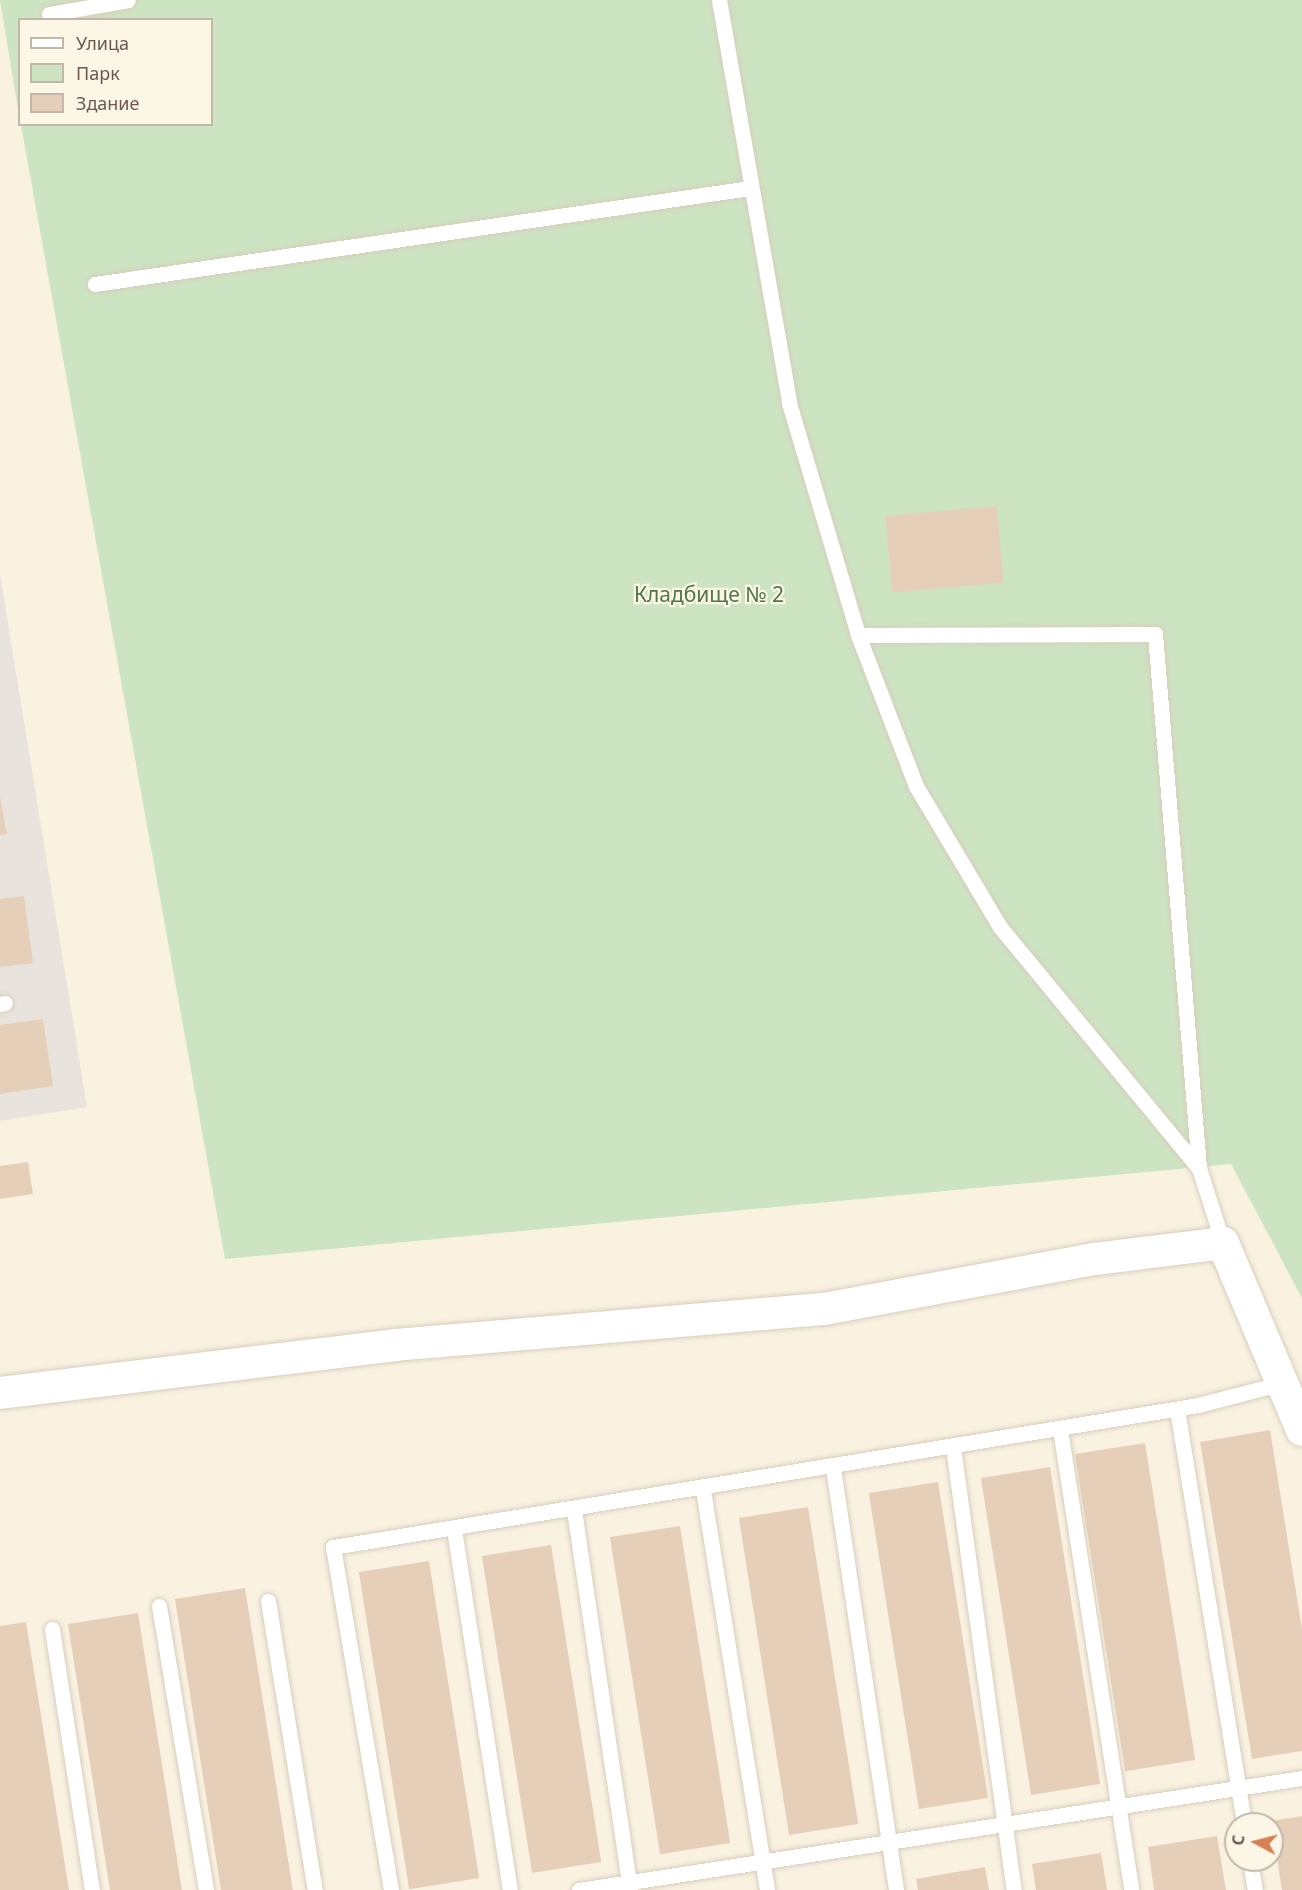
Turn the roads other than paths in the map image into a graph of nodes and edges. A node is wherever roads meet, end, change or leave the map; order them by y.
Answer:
1 (128, 0) edge
2 (718, 0) edge
3 (50, 14) dead end
4 (750, 188) junction
5 (95, 284) dead end
6 (858, 635) junction
7 (1199, 1168) junction
8 (1223, 1243) junction
9 (1283, 1383) junction
10 (0, 1393) edge
11 (1177, 1409) junction
12 (1059, 1429) junction
13 (1302, 1430) edge
14 (953, 1447) junction
15 (833, 1468) junction
16 (703, 1490) junction
17 (574, 1510) junction
18 (454, 1529) junction
19 (268, 1601) dead end
20 (159, 1606) dead end
21 (52, 1629) dead end
22 (1302, 1778) edge
23 (1238, 1788) junction
24 (1118, 1806) junction
25 (1242, 1812) edge
26 (1005, 1824) junction
27 (888, 1842) junction
28 (763, 1862) junction
29 (1252, 1872) edge
30 (629, 1886) edge
31 (92, 1890) edge
32 (206, 1890) edge
33 (315, 1890) edge
34 (391, 1890) edge
35 (510, 1890) edge
36 (579, 1890) edge
37 (767, 1890) edge
38 (896, 1890) edge
39 (1014, 1890) edge
40 (1131, 1890) edge
41 (1254, 1890) edge

1 - 3 lane
2 - 4 lane
4 - 5 lane
4 - 6 lane
6 - 7 lane
6 - 7 lane
7 - 8 lane
8 - 9 street
8 - 10 street
9 - 11 lane
9 - 13 street
11 - 12 lane
11 - 23 lane
12 - 14 lane
12 - 24 lane
14 - 15 lane
14 - 26 lane
15 - 16 lane
15 - 27 lane
16 - 17 lane
16 - 28 lane
17 - 18 lane
17 - 30 lane
18 - 34 lane
18 - 35 lane
19 - 33 lane
20 - 32 lane
21 - 31 lane
22 - 23 lane
23 - 24 lane
23 - 25 lane
24 - 26 lane
24 - 40 lane
26 - 27 lane
26 - 39 lane
27 - 28 lane
27 - 38 lane
28 - 30 lane
28 - 37 lane
29 - 41 lane
30 - 36 lane

